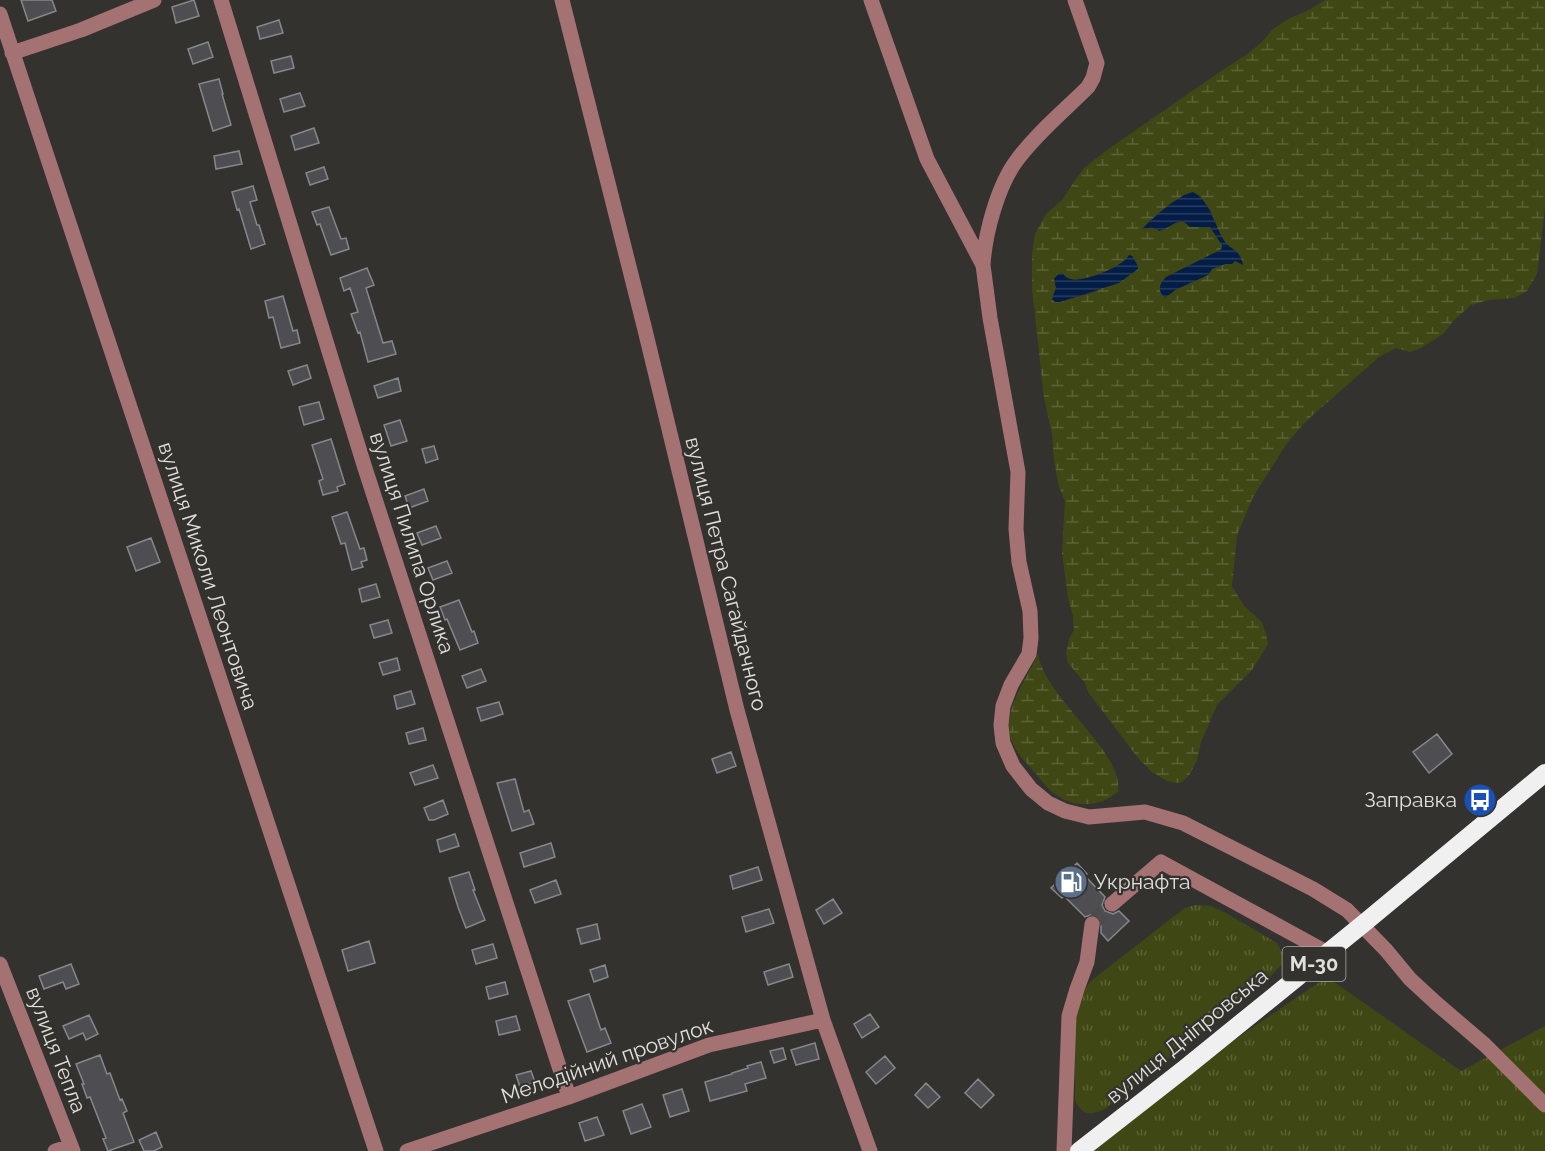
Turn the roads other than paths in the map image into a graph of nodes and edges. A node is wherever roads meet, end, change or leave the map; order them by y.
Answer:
1 (154, 0) edge
2 (221, 0) edge
3 (562, 0) edge
4 (871, 0) edge
5 (1075, 0) edge
6 (0, 14) edge
7 (12, 53) junction
8 (983, 265) junction
9 (1545, 773) edge
10 (1112, 904) tunnel mouth
11 (1092, 924) tunnel mouth
12 (1363, 924) junction
13 (1328, 952) junction
14 (0, 964) edge
15 (824, 1020) junction
16 (568, 1097) junction
17 (1545, 1105) edge
18 (71, 1148) edge
19 (55, 1151) edge
20 (376, 1151) edge
21 (407, 1151) edge
22 (870, 1151) edge
23 (1064, 1151) edge
24 (1079, 1151) edge

1 - 7 street
2 - 16 street, вулиця Пилипа Орлика
3 - 15 street, вулиця Петра Сагайдачного
4 - 8 street
5 - 8 street
6 - 7 street, вулиця Миколи Леонтовича
7 - 20 street, вулиця Миколи Леонтовича
8 - 12 street
9 - 12 highway, вулиця Дніпровська / М-30
10 - 13 street
11 - 23 street
12 - 13 highway, вулиця Дніпровська / М-30
12 - 17 street
13 - 24 highway, вулиця Дніпровська / М-30
14 - 18 street, вулиця Тепла
15 - 16 street, Мелодійний провулок
15 - 22 street, вулиця Петра Сагайдачного
16 - 21 street, Мелодійний провулок
18 - 19 street

